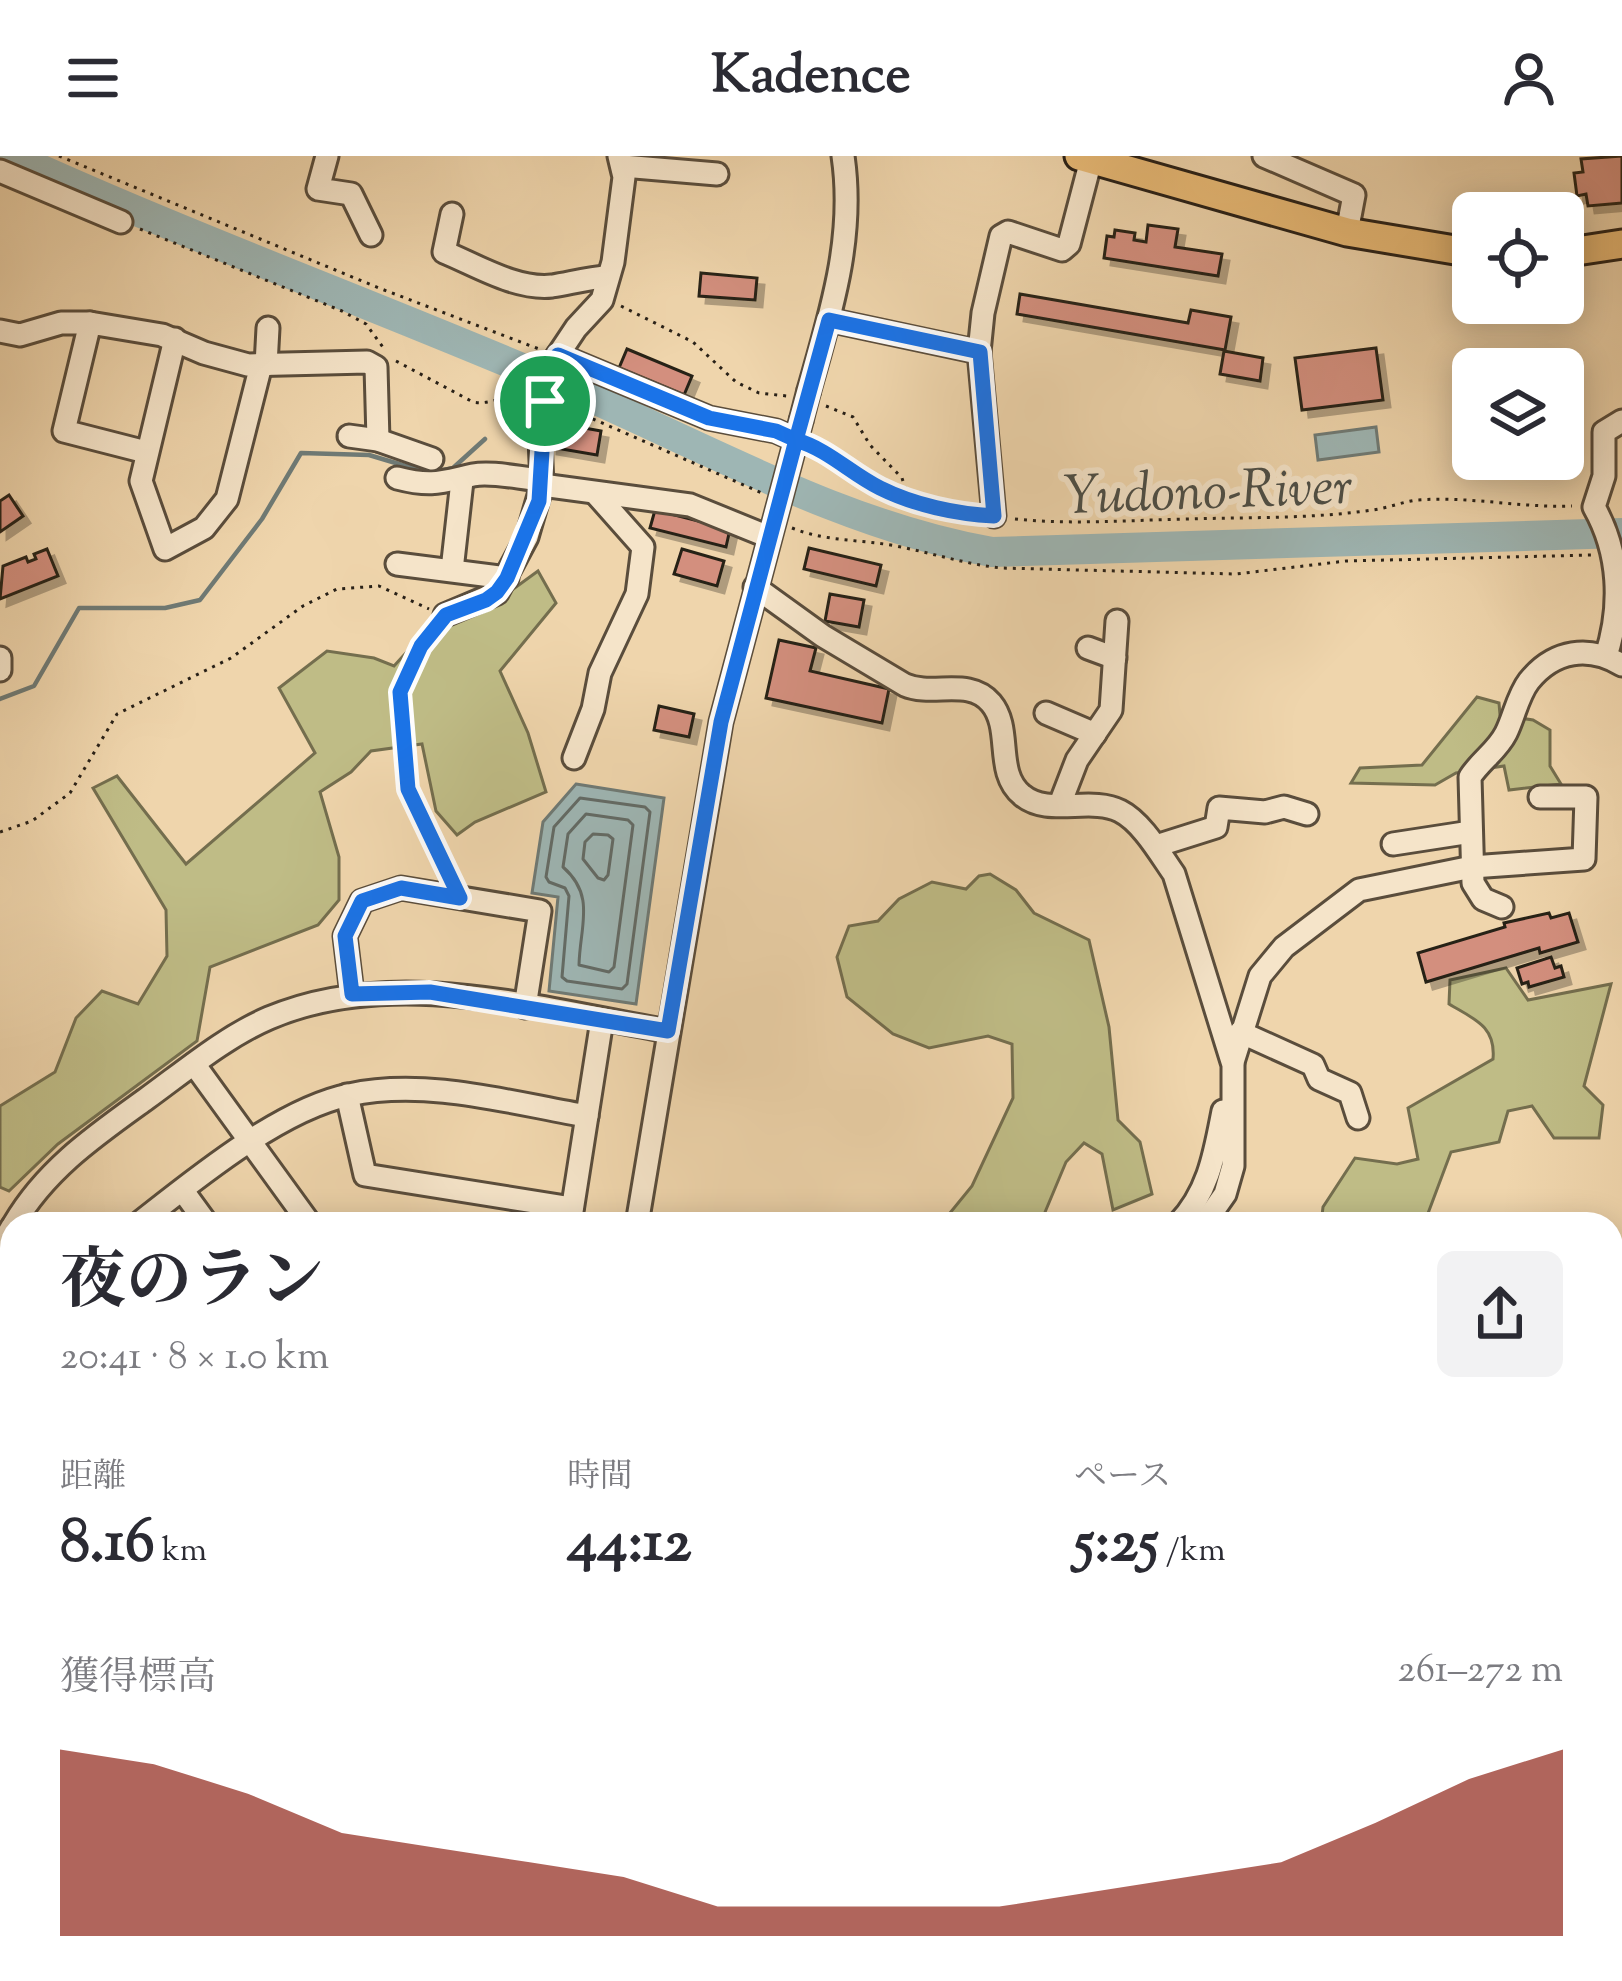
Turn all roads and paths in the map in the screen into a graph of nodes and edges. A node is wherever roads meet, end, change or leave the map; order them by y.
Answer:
1 (59, 156) edge
2 (327, 156) edge
3 (843, 156) edge
4 (1264, 156) edge
5 (1085, 158) edge
6 (621, 161) edge
7 (0, 170) edge
8 (717, 174) dead end
9 (452, 214) dead end
10 (122, 222) joint
11 (1347, 232) junction
12 (371, 235) dead end
13 (1622, 244) edge
14 (1452, 250) edge
15 (1584, 250) edge
16 (608, 277) junction
17 (602, 300) junction
18 (829, 320) junction
19 (90, 322) junction
20 (268, 328) dead end
21 (0, 332) edge
22 (175, 339) junction
23 (980, 352) junction
24 (557, 356) junction
25 (264, 365) junction
26 (786, 396) dead end
27 (545, 399) junction
28 (828, 406) dead end
29 (1622, 421) edge
30 (349, 436) dead end
31 (796, 439) junction
32 (378, 440) junction
33 (146, 452) junction
34 (432, 460) dead end
35 (397, 478) dead end
36 (462, 481) junction
37 (542, 483) junction
38 (596, 494) junction
39 (772, 495) junction
40 (908, 498) junction
41 (1596, 509) junction
42 (994, 516) junction
43 (771, 529) junction
44 (1613, 553) junction
45 (397, 564) dead end
46 (452, 570) junction
47 (507, 578) junction
48 (755, 587) junction
49 (446, 615) junction
50 (1117, 621) dead end
51 (1088, 647) dead end
52 (0, 658) edge
53 (1114, 658) junction
54 (1614, 660) edge
55 (0, 670) edge
56 (1046, 713) dead end
57 (1095, 734) junction
58 (574, 758) dead end
59 (1540, 797) dead end
60 (1060, 804) junction
61 (1307, 814) dead end
62 (0, 832) edge
63 (1472, 832) junction
64 (1393, 844) dead end
65 (1156, 847) junction
66 (1472, 867) junction
67 (460, 898) junction
68 (1502, 907) dead end
69 (352, 994) junction
70 (525, 1007) junction
71 (602, 1020) junction
72 (668, 1031) junction
73 (1240, 1032) junction
74 (194, 1064) junction
75 (1233, 1065) junction
76 (347, 1095) junction
77 (587, 1116) junction
78 (1359, 1118) dead end
79 (250, 1143) junction
80 (182, 1191) junction
81 (19, 1212) edge
82 (154, 1212) edge
83 (198, 1212) edge
84 (301, 1212) edge
85 (551, 1212) edge
86 (572, 1212) edge
87 (639, 1212) edge
88 (1188, 1212) edge
89 (1212, 1212) edge

1 - 24 path
2 - 12 street
3 - 18 street
4 - 11 street
5 - 11 main road
5 - 23 street
6 - 8 street
6 - 16 street
7 - 10 street
9 - 16 street
10 - 27 path
11 - 14 main road
13 - 15 main road
16 - 17 street
17 - 24 street
17 - 26 path
18 - 23 street
18 - 31 street, bridge
19 - 21 street
19 - 22 street
19 - 33 street
20 - 25 street
22 - 25 street
22 - 33 street
23 - 42 street
24 - 27 street
24 - 31 street
25 - 32 street
25 - 33 street
27 - 37 street
27 - 39 path
28 - 40 path
29 - 41 street
30 - 32 street
31 - 39 street
31 - 40 path
32 - 34 street
35 - 36 street
36 - 37 street
36 - 46 street
37 - 38 street
37 - 47 street
38 - 43 street
38 - 58 street
39 - 43 street
40 - 42 path
41 - 42 path
41 - 44 street
43 - 44 path
43 - 48 street
44 - 54 street
45 - 46 street
46 - 47 street
47 - 49 street
48 - 60 street
48 - 72 street
49 - 62 path
49 - 67 path
50 - 53 street
51 - 53 street
52 - 55 street
53 - 57 street
54 - 63 street
56 - 57 street
57 - 60 street
59 - 66 street
60 - 65 street
61 - 65 street
63 - 64 street
63 - 66 street
65 - 75 street
66 - 68 street
66 - 73 street
67 - 69 street
67 - 70 street
69 - 70 street
69 - 74 street
70 - 71 street
71 - 72 street
71 - 77 street
72 - 87 street
73 - 75 street
73 - 78 street
74 - 79 street
74 - 81 street
75 - 88 street
75 - 89 street
76 - 77 street
76 - 79 street
76 - 85 street
77 - 86 street
79 - 80 street
79 - 84 street
80 - 82 street
80 - 83 street

